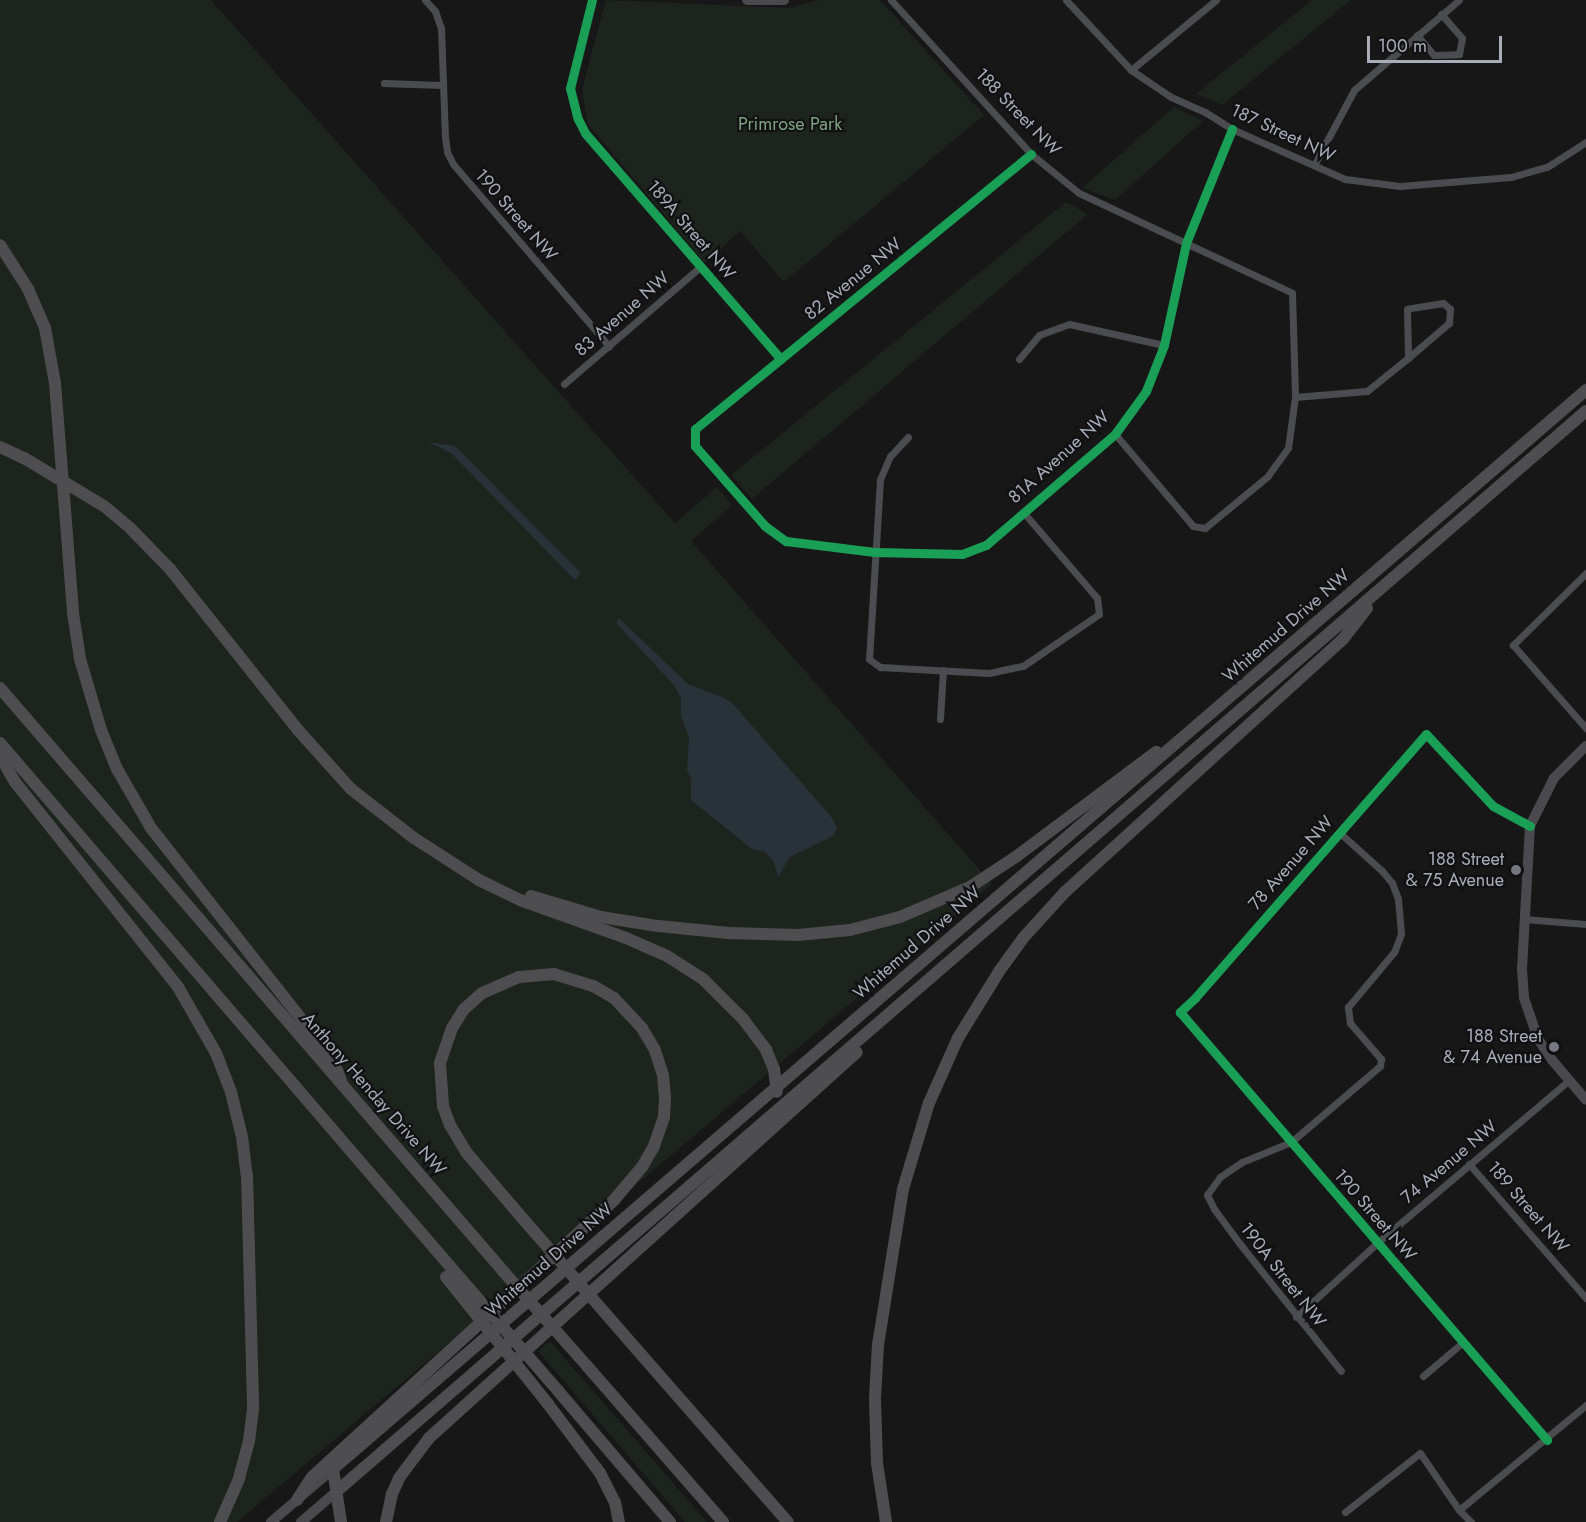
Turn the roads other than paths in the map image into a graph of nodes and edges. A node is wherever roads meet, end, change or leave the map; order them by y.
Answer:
1 (425, 0) edge
2 (592, 0) edge
3 (747, 0) edge
4 (784, 0) edge
5 (891, 0) edge
6 (1066, 0) edge
7 (1216, 0) edge
8 (1459, 0) edge
9 (1441, 14) junction
10 (1417, 35) junction
11 (1131, 70) junction
12 (384, 83) dead end
13 (441, 85) junction
14 (1232, 129) junction
15 (1586, 142) edge
16 (1031, 154) junction
17 (1314, 165) junction
18 (1186, 243) junction
19 (0, 244) edge
20 (700, 267) junction
21 (1164, 345) junction
22 (609, 346) junction
23 (1408, 358) junction
24 (782, 359) junction
25 (1019, 359) dead end
26 (564, 384) dead end
27 (1586, 390) edge
28 (1295, 397) junction
29 (1586, 411) edge
30 (1114, 434) junction
31 (908, 437) dead end
32 (0, 447) edge
33 (1023, 512) junction
34 (786, 541) joint
35 (874, 552) junction
36 (1586, 573) edge
37 (1384, 585) junction
38 (943, 670) junction
39 (1259, 674) junction
40 (0, 688) edge
41 (940, 719) dead end
42 (1586, 728) edge
43 (0, 743) edge
44 (1586, 746) edge
45 (0, 756) edge
46 (1530, 826) junction
47 (1340, 832) junction
48 (435, 852) junction
49 (1524, 919) junction
50 (1586, 924) edge
51 (909, 997) junction
52 (1180, 1011) joint
53 (1569, 1080) junction
54 (342, 1084) junction
55 (777, 1088) junction
56 (1586, 1100) edge
57 (775, 1114) junction
58 (1291, 1142) junction
59 (1469, 1164) junction
60 (1377, 1243) junction
61 (450, 1274) junction
62 (1586, 1298) edge
63 (1296, 1317) junction
64 (1463, 1342) junction
65 (1341, 1371) dead end
66 (1423, 1376) dead end
67 (1586, 1405) edge
68 (1547, 1440) junction
69 (333, 1468) junction
70 (337, 1491) junction
71 (297, 1500) junction
72 (1459, 1510) junction
73 (1345, 1512) dead end
74 (220, 1522) edge
75 (271, 1522) edge
76 (302, 1522) edge
77 (341, 1522) edge
78 (386, 1522) edge
79 (619, 1522) edge
80 (670, 1522) edge
81 (723, 1522) edge
82 (788, 1522) edge
83 (886, 1522) edge
84 (1471, 1522) edge

1 - 13 street, 190 Street NW
2 - 20 street, 189A Street NW
3 - 4 street
5 - 16 street, 188 Street NW
6 - 11 street, 187 Street NW
7 - 11 street
8 - 9 street
9 - 10 street
9 - 10 street
10 - 17 street
11 - 14 street, 187 Street NW
12 - 13 street
13 - 22 street, 190 Street NW
14 - 17 street, 187 Street NW
14 - 18 street, 81A Avenue NW
15 - 17 street, 187 Street NW
16 - 18 street, 188 Street NW
16 - 24 street, 82 Avenue NW
18 - 21 street, 81A Avenue NW
18 - 28 street, 188 Street NW
19 - 54 highway
20 - 22 street, 83 Avenue NW
20 - 24 street, 189A Street NW
21 - 25 street
21 - 30 street, 81A Avenue NW
22 - 26 street, 83 Avenue NW
23 - 23 street
23 - 28 street
24 - 34 street, 82 Avenue NW
27 - 39 highway, Whitemud Drive NW
28 - 30 street, 188 Street NW
29 - 37 highway, Whitemud Drive NW
30 - 33 street, 81A Avenue NW
31 - 35 street
32 - 48 highway, bridge
33 - 35 street, 81A Avenue NW
33 - 38 street
34 - 35 street, 81A Avenue NW
35 - 38 street
36 - 42 street
37 - 51 highway, Whitemud Drive NW
37 - 83 highway
38 - 41 street
39 - 48 highway
39 - 55 highway, Whitemud Drive NW
40 - 54 highway, Anthony Henday Drive NW
43 - 61 highway
44 - 46 street
45 - 74 highway
46 - 47 street, 78 Avenue NW
46 - 49 street
47 - 52 street, 78 Avenue NW
47 - 58 street
48 - 55 highway
49 - 50 street
49 - 53 street
51 - 57 highway, Whitemud Drive NW
51 - 78 highway
52 - 58 street, 190 Street NW
53 - 56 street
53 - 59 street, 74 Avenue NW
54 - 81 highway, Anthony Henday Drive NW, bridge
55 - 57 highway
55 - 69 highway, Whitemud Drive NW
57 - 70 highway, Whitemud Drive NW
58 - 60 street, 190 Street NW
58 - 63 street, 190A Street NW
59 - 60 street, 74 Avenue NW
59 - 62 street, 189 Street NW
60 - 63 street, 74 Avenue NW
60 - 64 street, 190 Street NW
61 - 79 highway, bridge
61 - 80 highway, bridge
63 - 65 street, 190A Street NW
64 - 66 street
64 - 68 street, 190 Street NW
67 - 68 street
68 - 72 street
69 - 70 highway
69 - 71 street, Whitemud Drive NW
70 - 76 street, Whitemud Drive NW
70 - 77 highway
71 - 75 street, Whitemud Drive NW
71 - 82 highway, bridge
72 - 73 street
72 - 84 street

